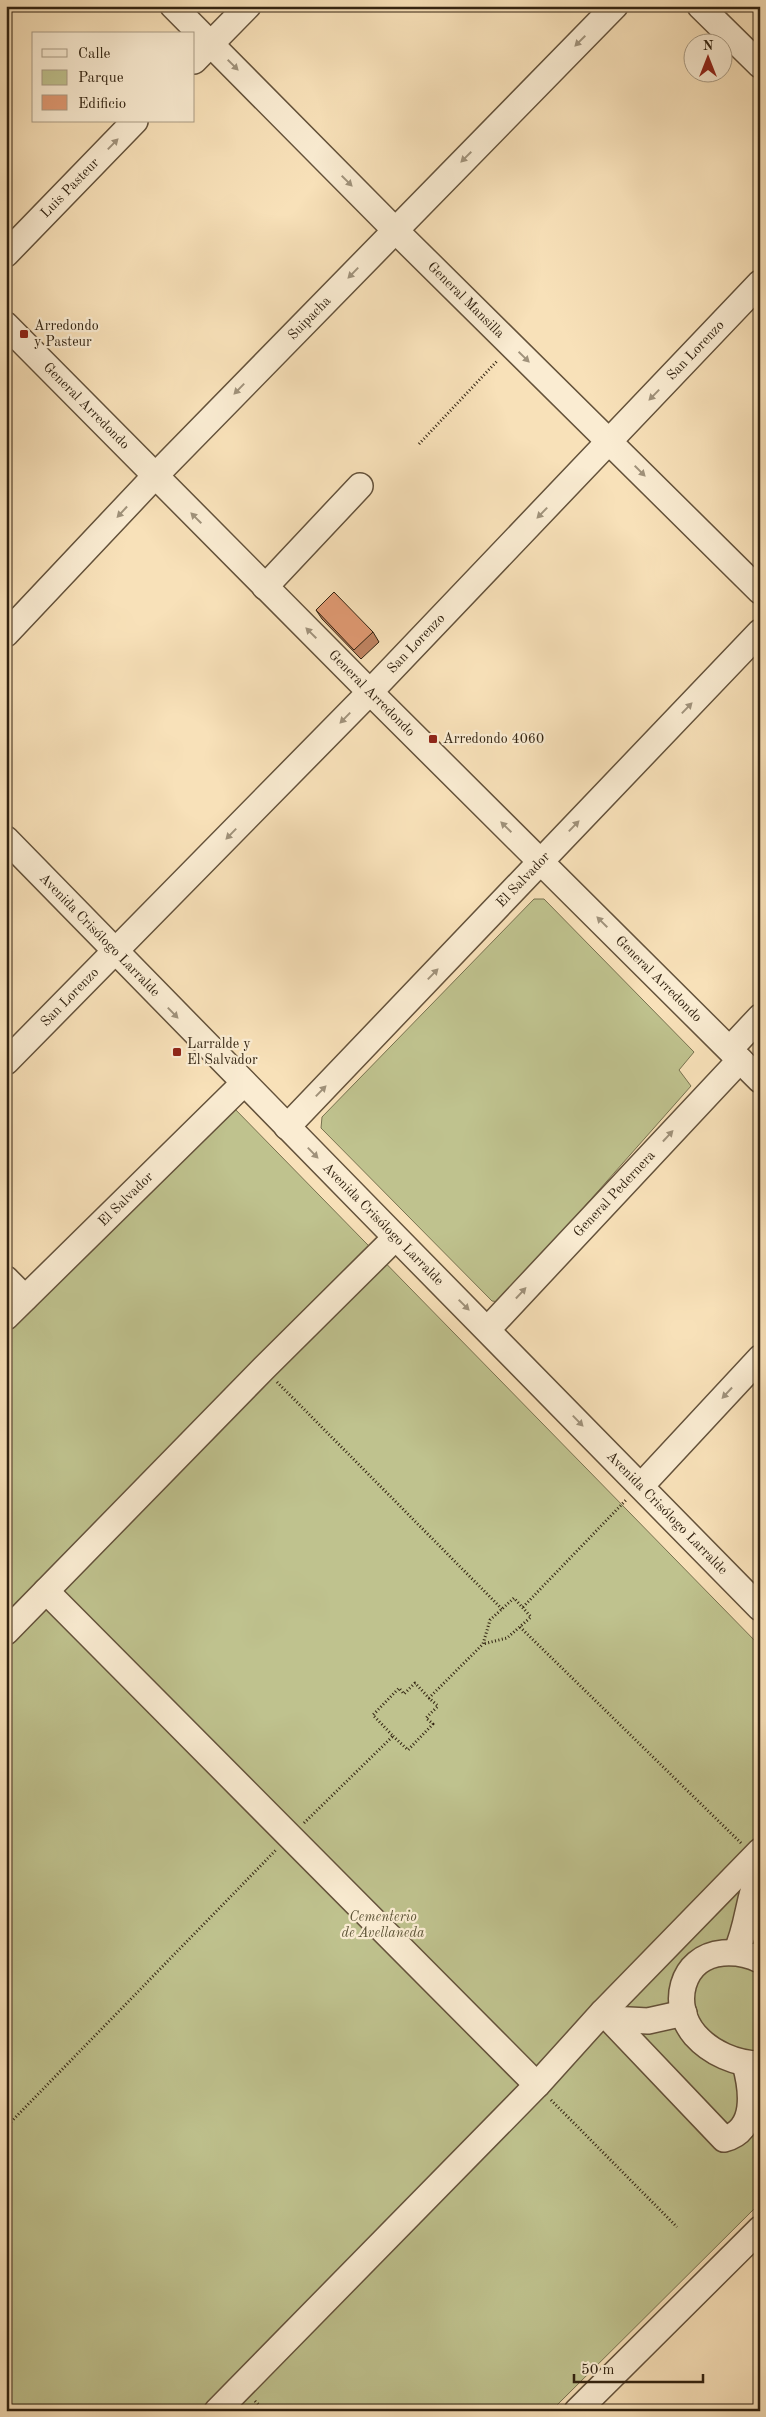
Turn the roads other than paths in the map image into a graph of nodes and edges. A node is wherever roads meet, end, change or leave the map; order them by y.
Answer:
1 (173, 6) edge
2 (248, 6) edge
3 (615, 6) edge
4 (700, 6) edge
5 (211, 44) junction
6 (195, 60) edge
7 (760, 65) edge
8 (134, 122) edge
9 (395, 230) junction
10 (6, 254) edge
11 (760, 283) edge
12 (6, 325) edge
13 (610, 441) junction
14 (155, 476) junction
15 (360, 486) dead end
16 (265, 587) junction
17 (760, 592) edge
18 (760, 632) edge
19 (6, 634) edge
20 (370, 692) junction
21 (6, 839) edge
22 (541, 861) junction
23 (116, 952) junction
24 (760, 1017) edge
25 (735, 1055) junction
26 (6, 1062) edge
27 (760, 1080) edge
28 (244, 1083) junction
29 (287, 1127) junction
30 (395, 1238) junction
31 (6, 1279) edge
32 (25, 1298) junction
33 (6, 1317) edge
34 (488, 1329) junction
35 (760, 1358) edge
36 (641, 1486) junction
37 (46, 1591) junction
38 (760, 1608) edge
39 (6, 1632) edge
40 (756, 1864) edge
41 (672, 1941) junction
42 (736, 1952) junction
43 (760, 1960) edge
44 (694, 1964) junction
45 (684, 2013) junction
46 (607, 2015) junction
47 (752, 2064) edge
48 (537, 2085) junction
49 (760, 2235) edge
50 (217, 2411) edge
51 (577, 2411) edge
52 (598, 2411) edge

1 - 5 street, General Mansilla
2 - 5 street
3 -> 9 street, Suipacha
4 - 7 street
5 - 6 street
5 -> 9 street, General Mansilla
10 -> 8 street, Luis Pasteur
9 -> 13 street, General Mansilla
9 -> 14 street, Suipacha
11 -> 13 street, San Lorenzo
12 - 14 street, General Arredondo
13 -> 17 street, General Mansilla
13 -> 20 street, San Lorenzo
16 -> 14 street, General Arredondo
14 -> 19 street, Suipacha
15 - 16 street
20 -> 16 street, General Arredondo
22 -> 18 street, El Salvador
22 -> 20 street, General Arredondo
20 -> 23 street, San Lorenzo
21 - 23 street, Avenida Crisólogo Larralde
25 -> 22 street, General Arredondo
29 -> 22 street, El Salvador
23 - 26 street, San Lorenzo
23 -> 28 street, Avenida Crisólogo Larralde
24 - 25 street, General Pedernera
25 - 27 street, General Arredondo
34 -> 25 street, General Pedernera
28 - 29 street, Avenida Crisólogo Larralde
28 - 32 street, El Salvador
29 -> 30 street, Avenida Crisólogo Larralde
30 -> 34 street, Avenida Crisólogo Larralde
30 - 37 street
31 - 32 street
32 - 33 street, El Salvador
34 -> 36 street, Avenida Crisólogo Larralde
35 -> 36 street
36 - 38 street, Avenida Crisólogo Larralde
37 - 39 street
37 - 48 street
40 - 41 street
40 - 42 street
41 - 44 street
41 - 46 street
42 - 43 street
42 - 44 street
44 - 45 street
45 - 46 street
45 - 47 street
46 - 47 street
46 - 48 street
48 - 50 street
49 - 51 street
49 - 52 street

